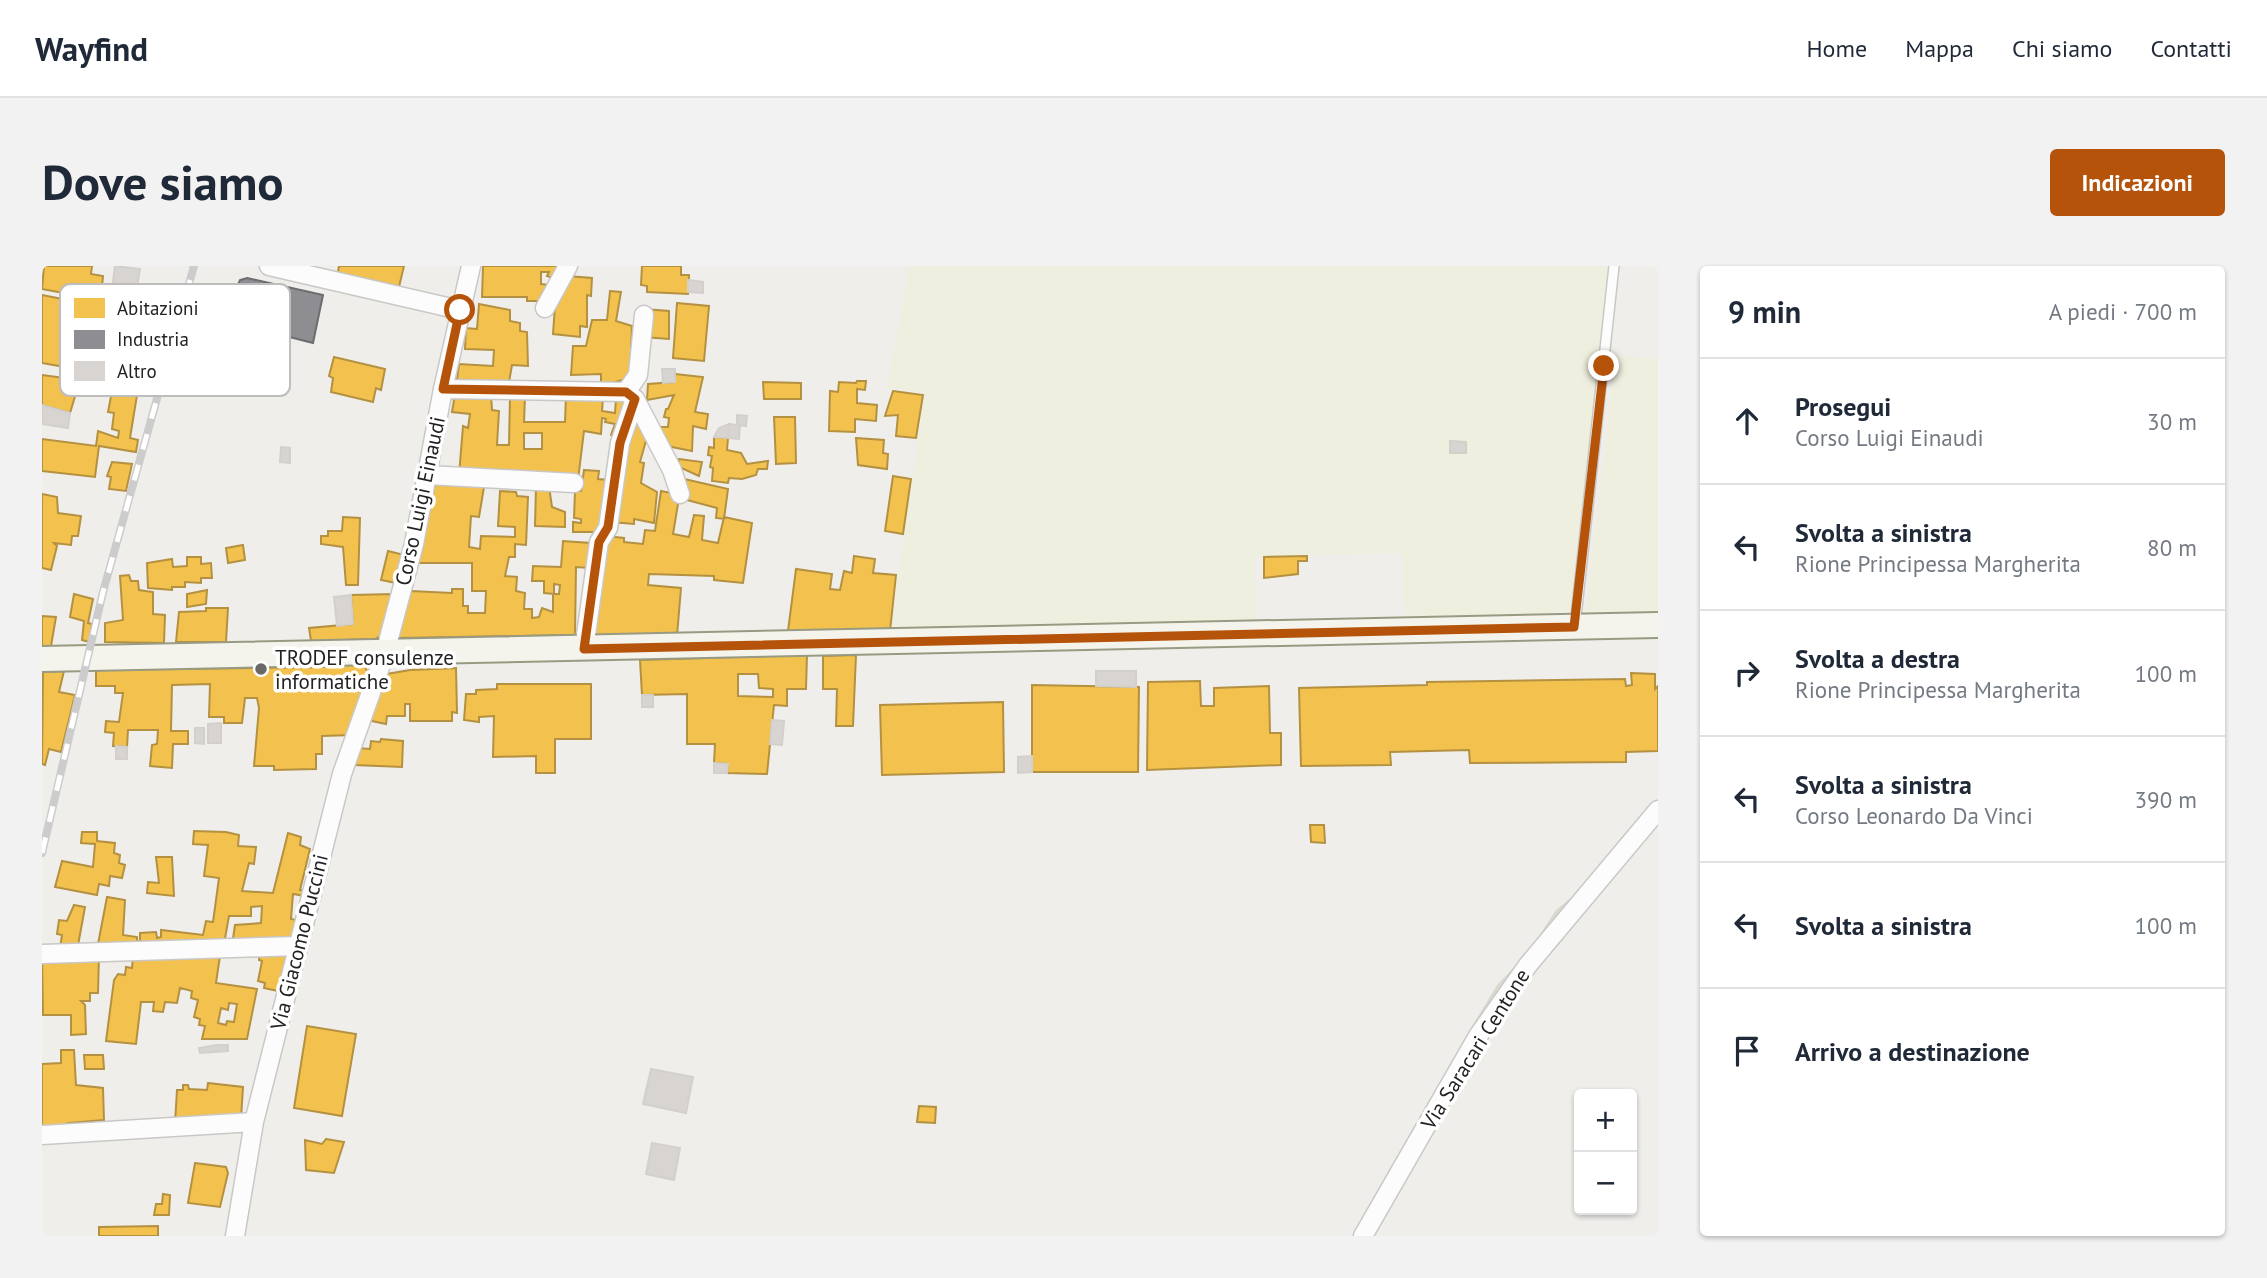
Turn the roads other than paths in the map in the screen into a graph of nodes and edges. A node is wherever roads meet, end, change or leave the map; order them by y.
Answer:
1 (269, 266) edge
2 (471, 266) edge
3 (568, 266) edge
4 (1614, 266) edge
5 (545, 308) dead end
6 (460, 310) junction
7 (644, 315) dead end
8 (443, 389) junction
9 (630, 396) junction
10 (428, 475) junction
11 (574, 483) dead end
12 (680, 494) dead end
13 (1658, 625) edge
14 (1574, 627) junction
15 (584, 649) junction
16 (385, 653) junction
17 (42, 659) edge
18 (1658, 810) edge
19 (298, 946) junction
20 (42, 954) edge
21 (254, 1122) junction
22 (42, 1135) edge
23 (235, 1236) edge
24 (1363, 1236) edge

1 - 6 street
2 - 6 street, Corso Luigi Einaudi
3 - 5 street
4 - 14 lane
6 - 8 street, Corso Luigi Einaudi
7 - 9 street
8 - 9 street
8 - 10 street, Corso Luigi Einaudi
9 - 12 street
9 - 15 street
10 - 11 street
10 - 16 street, Corso Luigi Einaudi
13 - 14 main road
14 - 15 main road
15 - 16 main road
16 - 17 main road
16 - 19 street, Via Giacomo Puccini
18 - 24 street, Via Saracari Centone
19 - 20 street
19 - 21 street, Via Giacomo Puccini
21 - 22 street
21 - 23 street, Via Giacomo Puccini

